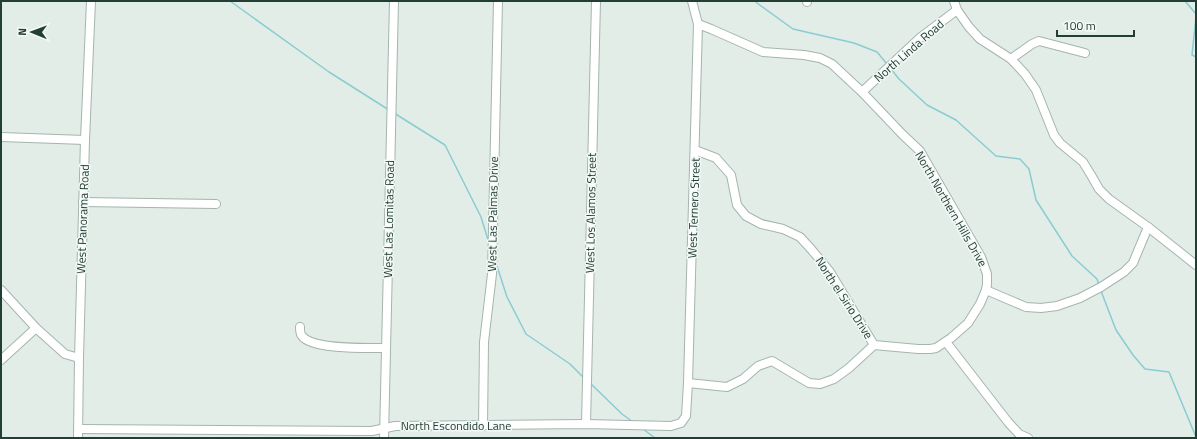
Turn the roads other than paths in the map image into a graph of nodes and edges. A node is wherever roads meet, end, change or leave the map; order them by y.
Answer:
1 (91, 1) edge
2 (394, 1) edge
3 (498, 1) edge
4 (596, 1) edge
5 (692, 1) edge
6 (954, 1) edge
7 (957, 10) junction
8 (698, 24) junction
9 (1085, 53) dead end
10 (1011, 59) junction
11 (862, 92) junction
12 (1, 137) edge
13 (85, 140) junction
14 (696, 150) junction
15 (83, 202) junction
16 (216, 204) dead end
17 (1148, 227) junction
18 (1196, 265) edge
19 (1, 290) edge
20 (986, 290) junction
21 (300, 327) dead end
22 (36, 328) junction
23 (944, 343) junction
24 (874, 345) junction
25 (386, 348) junction
26 (79, 358) junction
27 (1, 360) edge
28 (688, 383) junction
29 (686, 416) joint
30 (586, 424) junction
31 (483, 426) junction
32 (384, 428) junction
33 (79, 429) junction
34 (78, 438) edge
35 (384, 438) edge
36 (1028, 438) edge

1 - 13 street, West Panorama Road
2 - 25 street, West Las Lomitas Road
3 - 31 street, West Las Palmas Drive
4 - 30 street, West Los Alamos Street
5 - 8 street, West Ternero Street
6 - 7 street
7 - 10 street
7 - 11 street, North Linda Road
8 - 11 street, North Northern Hills Drive
8 - 14 street, West Ternero Street
9 - 10 street
10 - 17 street
11 - 20 street, North Northern Hills Drive
12 - 13 street
13 - 15 street, West Panorama Road
14 - 24 street, North el Sirio Drive
14 - 28 street, West Ternero Street
15 - 16 street
15 - 26 street, West Panorama Road
17 - 18 street
17 - 20 street
19 - 22 street
20 - 23 street, North Northern Hills Drive
21 - 25 street
22 - 26 street
22 - 27 street
23 - 24 street
23 - 36 street
24 - 28 street
25 - 32 street, West Las Lomitas Road
26 - 33 street, West Panorama Road
28 - 29 street, West Ternero Street
29 - 30 street, North Escondido Lane
30 - 31 street, North Escondido Lane
31 - 32 street, North Escondido Lane
32 - 33 street, North Escondido Lane
32 - 35 street, West Las Lomitas Road
33 - 34 street, West Panorama Road

